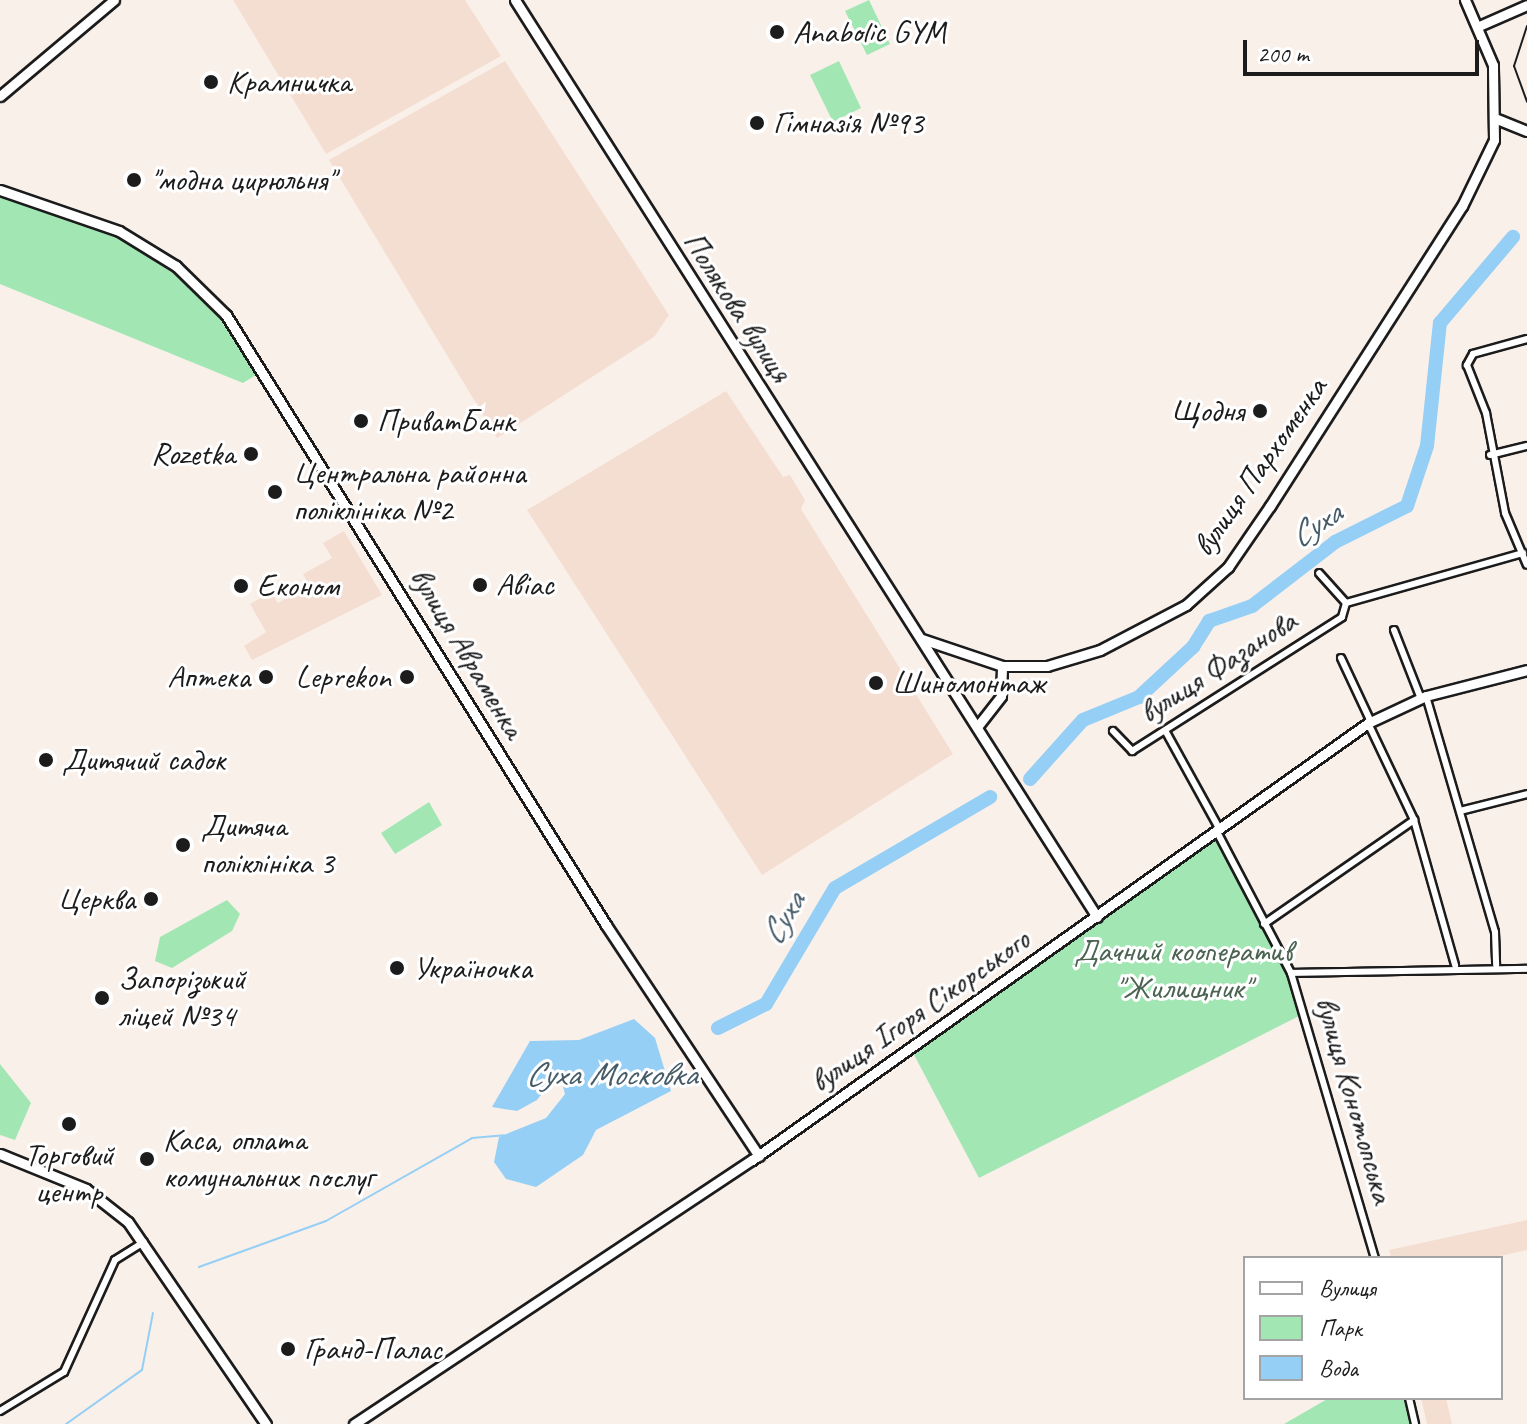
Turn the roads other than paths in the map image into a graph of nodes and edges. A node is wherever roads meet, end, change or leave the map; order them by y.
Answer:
1 (114, 0) edge
2 (515, 0) edge
3 (1465, 0) edge
4 (1527, 5) edge
5 (1479, 26) junction
6 (0, 96) edge
7 (1497, 119) junction
8 (1527, 131) edge
9 (0, 190) edge
10 (1527, 339) edge
11 (1527, 446) edge
12 (1490, 455) junction
13 (1525, 554) edge
14 (1527, 565) edge
15 (1319, 573) dead end
16 (1346, 603) junction
17 (1394, 630) dead end
18 (922, 639) junction
19 (1341, 658) dead end
20 (1002, 666) junction
21 (1527, 670) edge
22 (1424, 698) junction
23 (1370, 722) junction
24 (977, 727) junction
25 (1113, 731) dead end
26 (1166, 732) junction
27 (1527, 794) edge
28 (1460, 811) junction
29 (1414, 820) junction
30 (1218, 829) junction
31 (1097, 917) junction
32 (1264, 924) junction
33 (1455, 965) junction
34 (1496, 965) junction
35 (1527, 969) edge
36 (1291, 973) junction
37 (0, 1154) edge
38 (759, 1156) junction
39 (144, 1242) junction
40 (1374, 1256) edge
41 (1409, 1400) edge
42 (0, 1411) edge
43 (266, 1424) edge
44 (354, 1424) edge
45 (1415, 1424) edge

1 - 6 main road
2 - 18 main road, Полякова вулиця
3 - 5 main road
4 - 5 main road
5 - 7 main road
7 - 8 main road
7 - 20 main road, вулиця Пархоменка
9 - 38 main road, вулиця Авраменка
10 - 12 street
11 - 12 street
12 - 13 street
13 - 14 street
13 - 16 street
15 - 16 street, вулиця Фазанова
16 - 26 street, вулиця Фазанова
17 - 22 street
18 - 20 main road
18 - 24 main road, Полякова вулиця
19 - 23 street
20 - 24 main road
21 - 22 main road, вулиця Ігоря Сікорського
22 - 23 main road, вулиця Ігоря Сікорського
22 - 28 street
23 - 29 street
23 - 30 main road, вулиця Ігоря Сікорського
24 - 31 main road, Полякова вулиця
25 - 26 street, вулиця Фазанова
26 - 30 street, вулиця Конотопська
27 - 28 street
28 - 34 street
29 - 32 street
29 - 33 street
30 - 31 main road, вулиця Ігоря Сікорського
30 - 32 street, вулиця Конотопська
31 - 38 main road, вулиця Ігоря Сікорського
32 - 36 street, вулиця Конотопська
33 - 34 street
33 - 36 street
34 - 35 street
36 - 40 street, вулиця Конотопська
37 - 39 main road
38 - 44 main road, вулиця Ігоря Сікорського
39 - 42 street
39 - 43 main road
41 - 45 street

